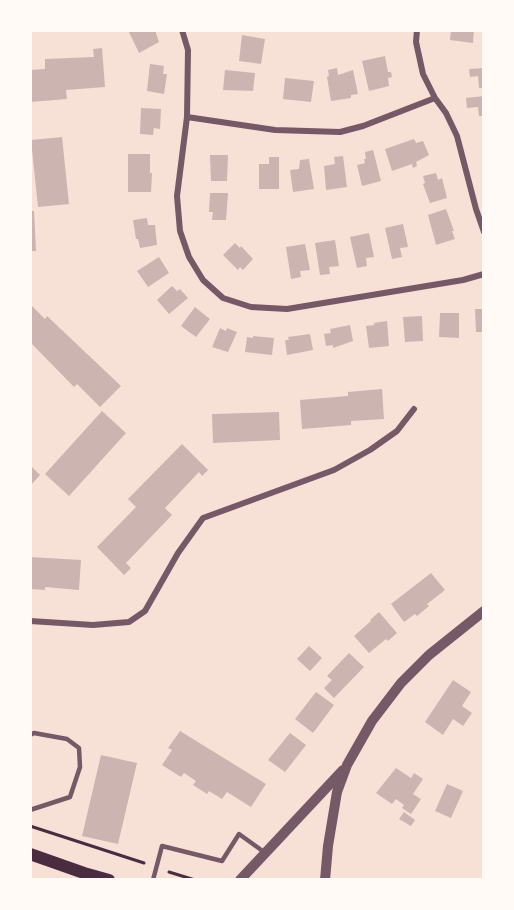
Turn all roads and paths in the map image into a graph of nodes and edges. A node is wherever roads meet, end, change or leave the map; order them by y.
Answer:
1 (182, 30) edge
2 (417, 30) edge
3 (435, 98) junction
4 (188, 117) junction
5 (484, 232) edge
6 (484, 274) edge
7 (414, 409) dead end
8 (484, 611) edge
9 (30, 621) edge
10 (30, 735) edge
11 (348, 765) junction
12 (30, 810) edge
13 (30, 825) edge
14 (265, 853) junction
15 (30, 854) edge
16 (144, 863) dead end
17 (169, 872) dead end
18 (109, 880) edge
19 (153, 880) edge
20 (195, 880) edge
21 (240, 880) edge
22 (325, 880) edge

1 - 4 street
2 - 3 street
3 - 4 street
3 - 5 street
4 - 6 street
7 - 9 street
8 - 11 street
10 - 12 lane
11 - 14 street
11 - 22 street
13 - 16 path
14 - 19 lane
14 - 21 street
15 - 18 main road
17 - 20 path

